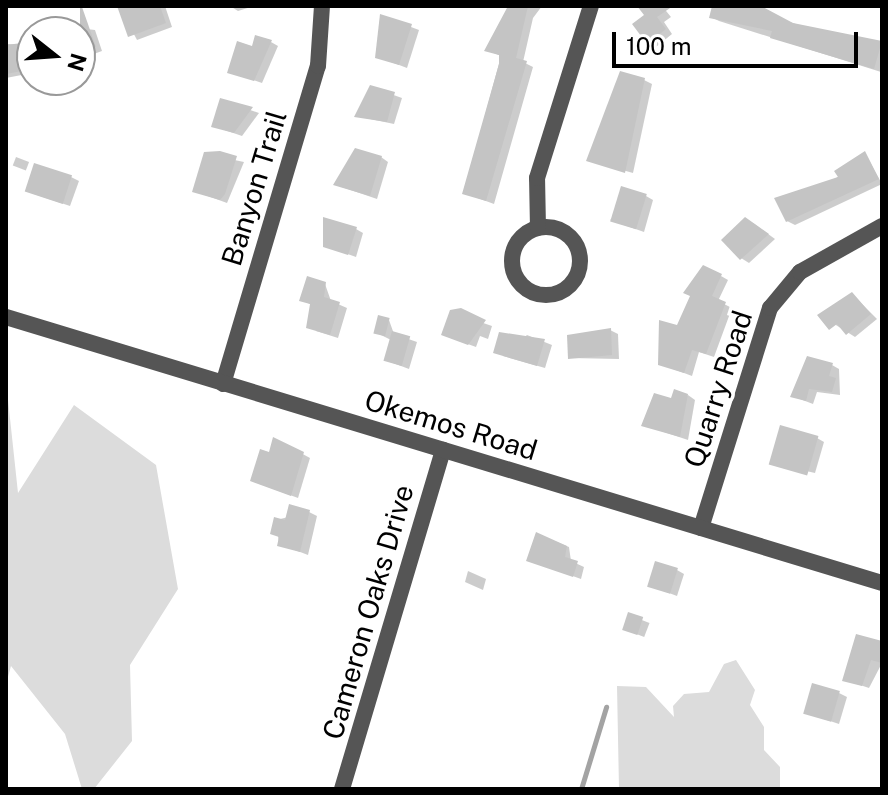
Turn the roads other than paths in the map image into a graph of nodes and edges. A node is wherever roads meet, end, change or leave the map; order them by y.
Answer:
1 (322, 6) edge
2 (591, 6) edge
3 (882, 226) edge
4 (538, 228) junction
5 (6, 317) edge
6 (223, 384) junction
7 (443, 450) junction
8 (701, 528) junction
9 (882, 583) edge
10 (342, 789) edge

1 - 6 street, Banyon Trail
2 - 4 street
3 - 8 street, Quarry Road
4 - 4 street
5 - 6 street, Okemos Road
6 - 7 street, Okemos Road
7 - 8 street, Okemos Road
7 - 10 street, Cameron Oaks Drive
8 - 9 street, Okemos Road

